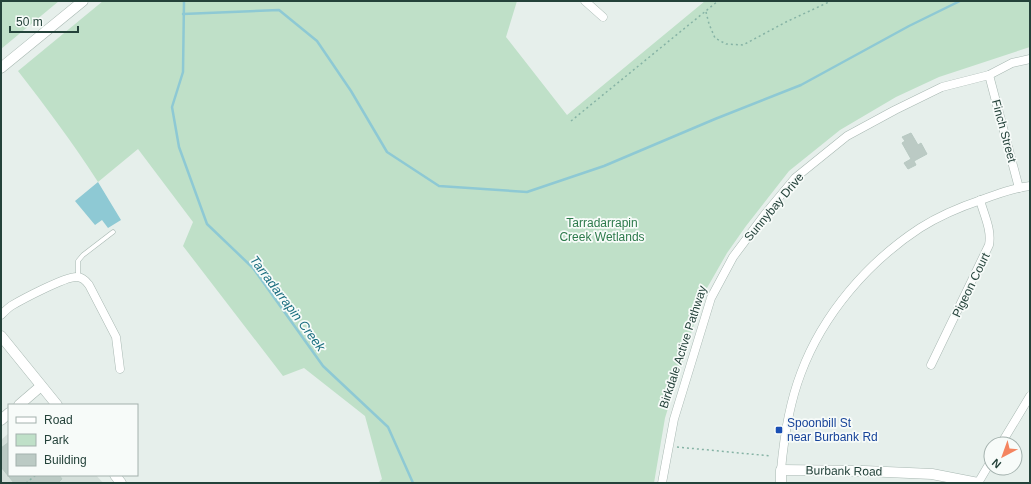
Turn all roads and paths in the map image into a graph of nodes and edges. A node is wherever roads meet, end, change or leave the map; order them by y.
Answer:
1 (83, 1) edge
2 (585, 1) edge
3 (718, 1) edge
4 (831, 1) edge
5 (859, 1) edge
6 (871, 1) edge
7 (706, 12) junction
8 (603, 17) dead end
9 (1030, 59) edge
10 (1, 68) edge
11 (989, 75) junction
12 (572, 121) dead end
13 (1030, 186) edge
14 (1019, 188) junction
15 (980, 200) junction
16 (113, 232) dead end
17 (78, 276) junction
18 (1, 315) edge
19 (1, 336) edge
20 (931, 365) dead end
21 (120, 369) dead end
22 (41, 386) junction
23 (1030, 396) edge
24 (20, 404) edge
25 (56, 404) edge
26 (1006, 436) edge
27 (669, 446) junction
28 (771, 456) dead end
29 (781, 470) junction
30 (35, 476) edge
31 (26, 483) edge
32 (662, 483) edge
33 (781, 483) edge
34 (978, 483) edge

1 - 10 street
2 - 8 street
3 - 7 path
4 - 7 path
5 - 6 path
7 - 12 path
9 - 11 street, Sunnybay Drive
11 - 14 street, Finch Street
11 - 27 street, Sunnybay Drive
13 - 14 street
14 - 15 street
15 - 20 street, Pigeon Court
15 - 29 street
16 - 17 lane
17 - 18 street
17 - 21 street
19 - 22 street
22 - 24 street
22 - 25 street
23 - 26 street
27 - 28 path
27 - 32 street, Sunnybay Drive
29 - 33 street
29 - 34 street, Burbank Road
30 - 31 path

